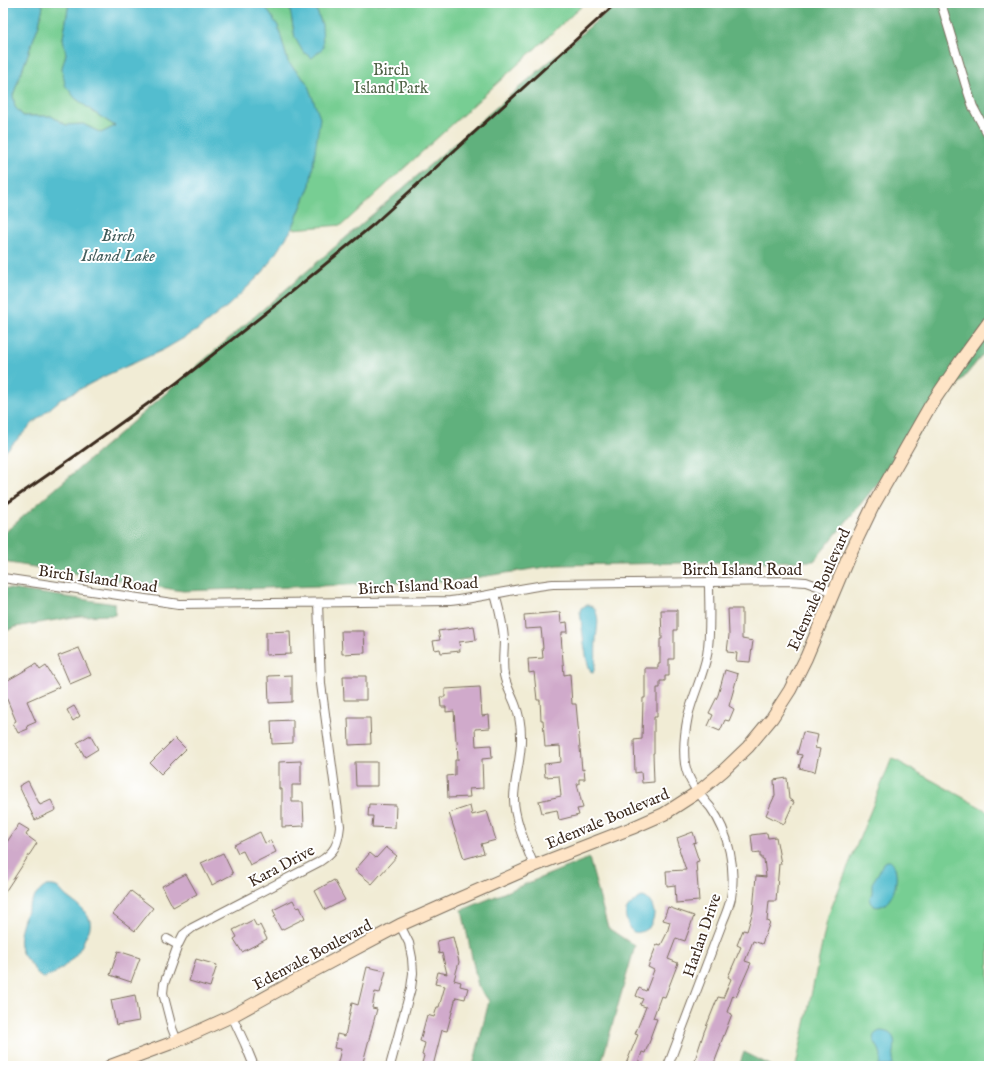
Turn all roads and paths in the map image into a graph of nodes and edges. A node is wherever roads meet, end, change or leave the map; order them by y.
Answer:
1 (941, 3) edge
2 (989, 137) edge
3 (989, 322) edge
4 (3, 578) edge
5 (709, 582) junction
6 (834, 592) junction
7 (495, 594) junction
8 (318, 603) junction
9 (698, 792) junction
10 (534, 866) junction
11 (400, 925) junction
12 (167, 939) dead end
13 (178, 945) junction
14 (232, 1016) junction
15 (177, 1042) junction
16 (110, 1066) edge
17 (254, 1066) edge
18 (390, 1066) edge
19 (668, 1066) edge

1 - 2 street
3 - 6 street, Edenvale Boulevard
4 - 8 street, Birch Island Road
5 - 6 street, Birch Island Road
5 - 7 street, Birch Island Road
5 - 9 street, Harlan Drive
6 - 9 street, Edenvale Boulevard
7 - 8 street, Birch Island Road
7 - 10 street
8 - 13 street, Kara Drive
9 - 10 street, Edenvale Boulevard
9 - 19 street, Harlan Drive
10 - 11 street, Edenvale Boulevard
11 - 14 street, Edenvale Boulevard
11 - 18 street
12 - 13 street
13 - 15 street, Kara Drive
14 - 15 street, Edenvale Boulevard
14 - 17 street
15 - 16 street, Edenvale Boulevard

